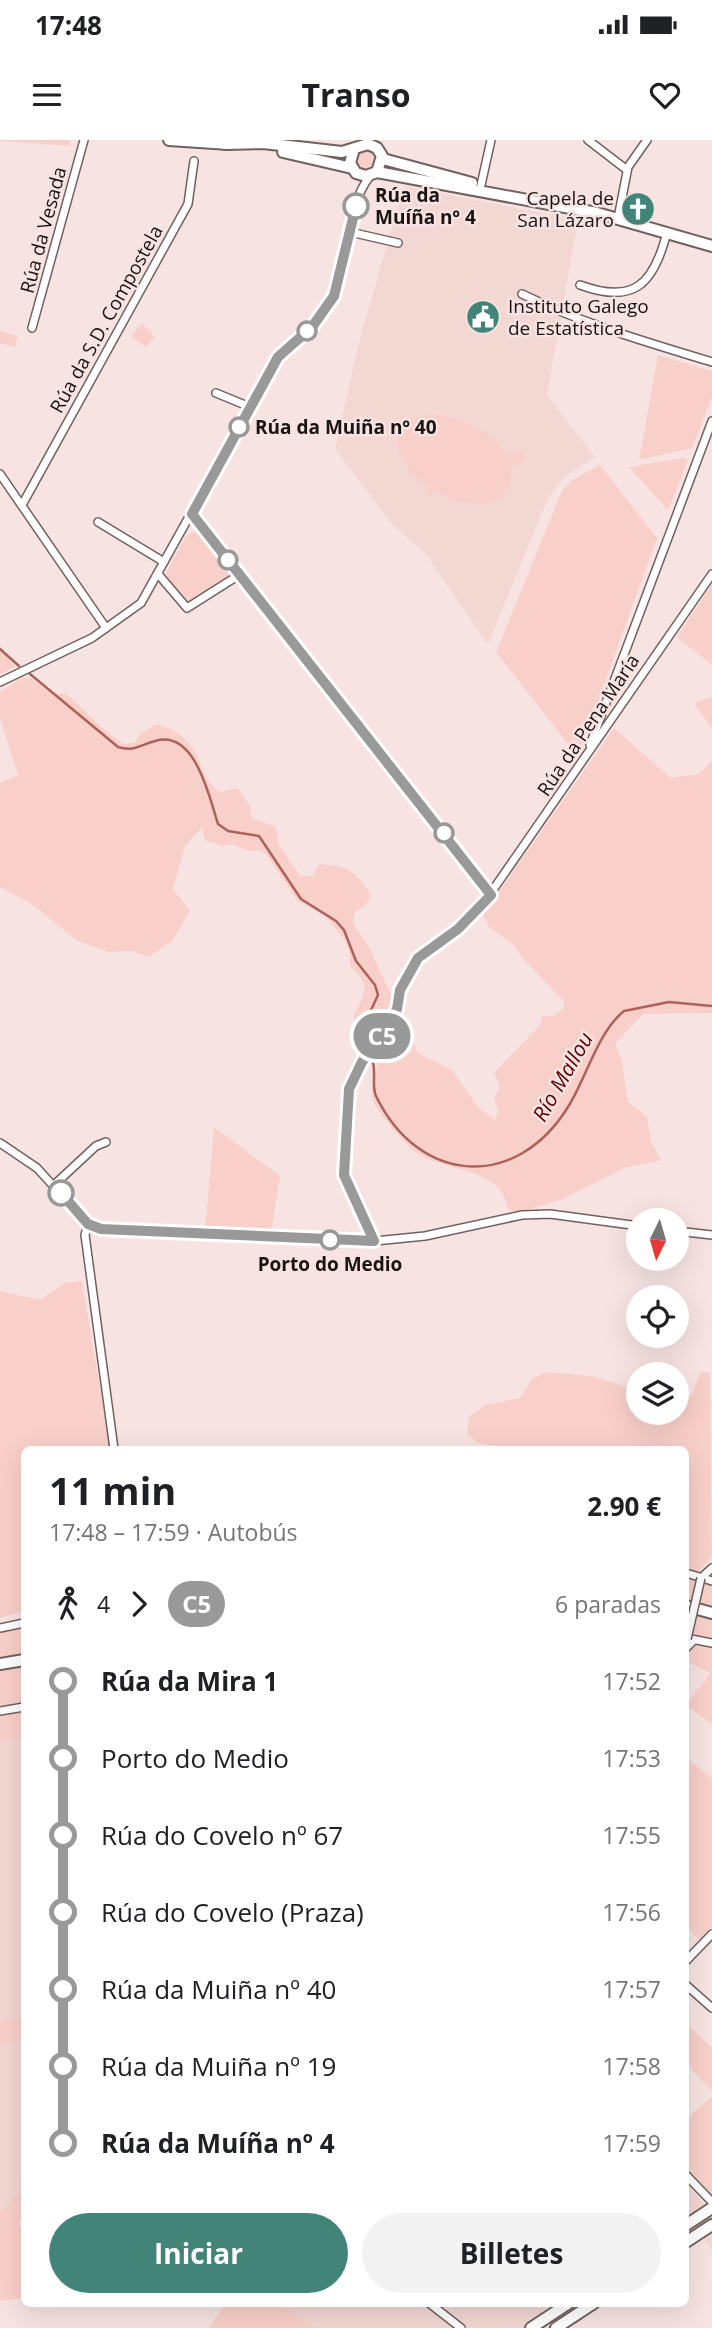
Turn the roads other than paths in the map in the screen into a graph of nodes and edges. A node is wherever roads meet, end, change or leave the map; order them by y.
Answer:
1 (85, 140) edge
2 (169, 140) edge
3 (379, 140) edge
4 (491, 140) edge
5 (588, 140) edge
6 (647, 140) edge
7 (225, 144) junction
8 (357, 145) edge
9 (382, 156) junction
10 (194, 161) dead end
11 (354, 170) junction
12 (627, 170) junction
13 (373, 174) junction
14 (481, 185) junction
15 (360, 191) junction
16 (522, 198) junction
17 (618, 218) junction
18 (667, 231) junction
19 (350, 232) junction
20 (398, 243) dead end
21 (712, 246) edge
22 (580, 285) dead end
23 (522, 294) dead end
24 (32, 328) dead end
25 (712, 362) edge
26 (216, 393) dead end
27 (250, 407) junction
28 (712, 421) edge
29 (0, 474) edge
30 (31, 488) junction
31 (12, 492) junction
32 (22, 505) junction
33 (192, 514) junction
34 (98, 523) dead end
35 (164, 562) junction
36 (158, 574) junction
37 (712, 574) edge
38 (239, 575) junction
39 (106, 628) junction
40 (0, 682) edge
41 (592, 748) junction
42 (491, 895) junction
43 (106, 1142) dead end
44 (0, 1143) edge
45 (54, 1185) junction
46 (88, 1224) junction
47 (626, 1224) edge
48 (690, 1232) edge
49 (712, 1235) edge
50 (374, 1241) junction
51 (114, 1446) edge
52 (712, 1568) edge
53 (689, 1574) edge
54 (701, 1578) junction
55 (712, 1581) edge
56 (689, 1607) edge
57 (712, 1613) edge
58 (21, 1624) edge
59 (0, 1628) edge
60 (689, 1639) edge
61 (712, 1643) edge
62 (21, 1660) edge
63 (0, 1664) edge
64 (21, 1708) edge
65 (0, 1711) edge
66 (712, 1934) edge
67 (689, 1958) edge
68 (689, 1988) edge
69 (712, 2008) edge
70 (689, 2178) edge
71 (712, 2202) edge
72 (712, 2208) edge
73 (689, 2223) edge
74 (712, 2225) edge
75 (689, 2240) edge
76 (434, 2307) edge
77 (563, 2307) edge
78 (588, 2307) edge
79 (461, 2328) edge
80 (531, 2328) edge
81 (556, 2328) edge

1 - 24 street, Rúa da Vesada
2 - 7 main road
3 - 9 street
4 - 14 street
5 - 12 street
6 - 12 street
7 - 8 main road
7 - 11 main road
8 - 9 main road
8 - 11 main road
9 - 13 main road
9 - 14 main road
10 - 30 street, Rúa da S.D. Compostela
11 - 13 main road
11 - 15 street
12 - 17 street
13 - 15 street
13 - 16 main road
14 - 16 main road
15 - 19 street
16 - 17 main road
17 - 18 main road
18 - 21 main road
18 - 22 street
19 - 20 street
19 - 27 street
23 - 25 street
26 - 27 street
27 - 33 street
28 - 41 street
29 - 31 street
30 - 31 street
30 - 32 street, Rúa da S.D. Compostela
31 - 32 street
32 - 39 street
33 - 35 street
33 - 38 street
34 - 35 street
35 - 36 street
36 - 38 street
36 - 39 street
37 - 41 street, Rúa da Pena María
38 - 42 street
39 - 40 street
41 - 42 street, Rúa da Pena María
42 - 50 street, Rúa da Pena María
43 - 45 street
44 - 45 street
45 - 46 street
46 - 50 street
46 - 51 street
47 - 50 street
48 - 49 street
52 - 54 street
53 - 54 street
54 - 55 street
54 - 60 street, bridge
56 - 57 main road
58 - 59 street
60 - 61 street
62 - 63 main road
64 - 65 street
66 - 67 street
68 - 69 street
70 - 71 street
72 - 73 main road
74 - 75 main road
76 - 79 street
77 - 80 main road
78 - 81 main road

